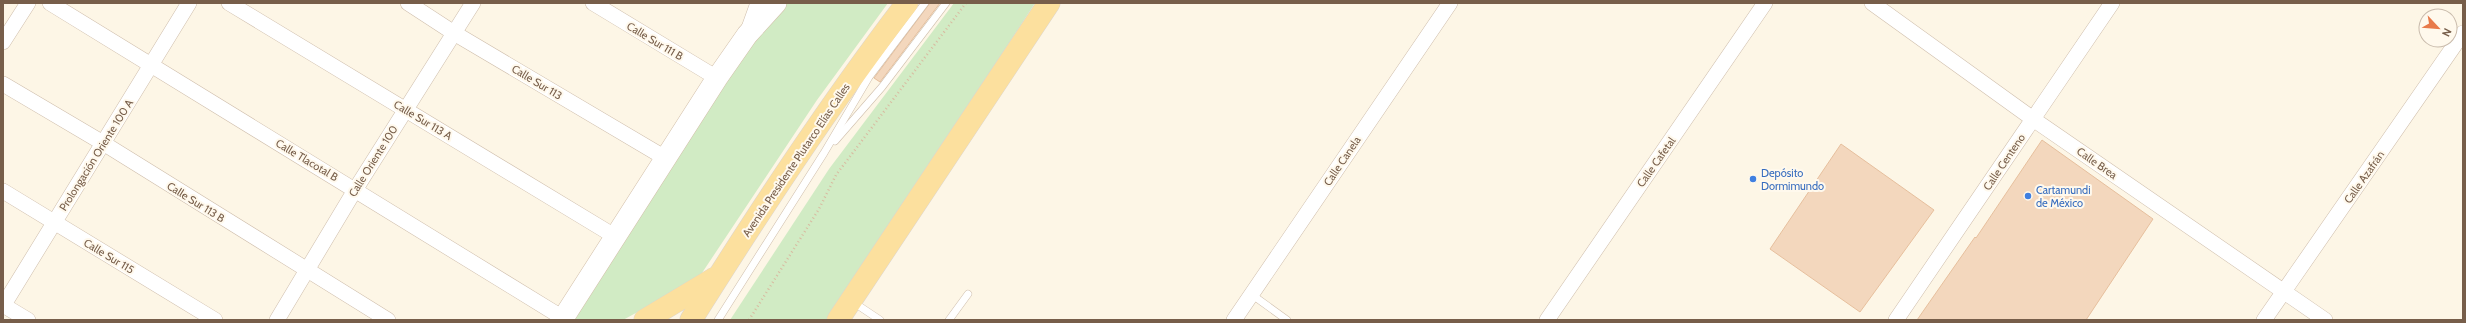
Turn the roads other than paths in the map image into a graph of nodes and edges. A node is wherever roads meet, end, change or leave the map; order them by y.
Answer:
1 (28, 3) edge
2 (50, 3) edge
3 (189, 3) edge
4 (229, 3) edge
5 (408, 3) edge
6 (473, 3) edge
7 (592, 3) edge
8 (758, 3) edge
9 (776, 3) edge
10 (907, 3) edge
11 (925, 3) edge
12 (946, 3) edge
13 (1048, 3) edge
14 (1450, 3) edge
15 (1765, 3) edge
16 (1872, 3) edge
17 (2112, 3) edge
18 (454, 33) junction
19 (2463, 33) edge
20 (747, 35) junction
21 (3, 42) edge
22 (151, 67) junction
23 (717, 78) junction
24 (3, 84) edge
25 (405, 110) junction
26 (2033, 119) junction
27 (103, 143) junction
28 (824, 153) junction
29 (668, 159) junction
30 (355, 190) junction
31 (3, 191) edge
32 (54, 223) junction
33 (616, 237) junction
34 (305, 271) junction
35 (718, 277) junction
36 (2284, 292) junction
37 (968, 294) dead end
38 (1251, 294) junction
39 (851, 301) junction
40 (3, 305) edge
41 (562, 319) edge
42 (28, 320) edge
43 (215, 320) edge
44 (277, 320) edge
45 (388, 320) edge
46 (645, 320) edge
47 (691, 320) edge
48 (718, 320) edge
49 (838, 320) edge
50 (880, 320) edge
51 (950, 320) edge
52 (1234, 320) edge
53 (1287, 320) edge
54 (1547, 320) edge
55 (1896, 320) edge
56 (2264, 320) edge
57 (2325, 320) edge

1 - 21 street
2 - 22 street, Calle Tlacotal B
3 - 22 street, Prolongación Oriente 100 A
4 - 25 street, Calle Sur 113 A
5 - 18 street, Calle Sur 113
6 - 18 street, Calle Oriente 100
7 - 23 street, Calle Sur 111 B
8 - 20 street
9 - 20 street
10 - 35 main road, Avenida Presidente Plutarco Elías Calles
11 - 28 lane
12 - 28 lane
13 - 39 main road
14 - 38 street, Calle Canela
15 - 54 street, Calle Cafetal
16 - 26 street, Calle Brea
17 - 26 street, Calle Centeno
18 - 25 street, Calle Oriente 100
18 - 29 street, Calle Sur 113
19 - 36 street, Calle Azafrán
20 - 23 street
22 - 27 street, Prolongación Oriente 100 A
22 - 30 street, Calle Tlacotal B
23 - 29 street
24 - 27 street, Calle Sur 113 B
25 - 30 street, Calle Oriente 100
25 - 33 street, Calle Sur 113 A
26 - 36 street, Calle Brea
26 - 55 street, Calle Centeno
27 - 32 street, Prolongación Oriente 100 A
27 - 34 street, Calle Sur 113 B
28 - 48 lane
29 - 33 street
30 - 34 street, Calle Oriente 100
30 - 41 street, Calle Tlacotal B
31 - 32 street, Calle Sur 115
32 - 40 street, Prolongación Oriente 100 A
32 - 43 street, Calle Sur 115
33 - 41 street
34 - 44 street, Calle Oriente 100
34 - 45 street, Calle Sur 113 B
35 - 46 main road
35 - 47 main road, Avenida Presidente Plutarco Elías Calles
36 - 56 street, Calle Azafrán
36 - 57 street, Calle Brea
37 - 51 lane
38 - 52 street, Calle Canela
38 - 53 lane
39 - 49 main road
39 - 50 lane
40 - 42 street

